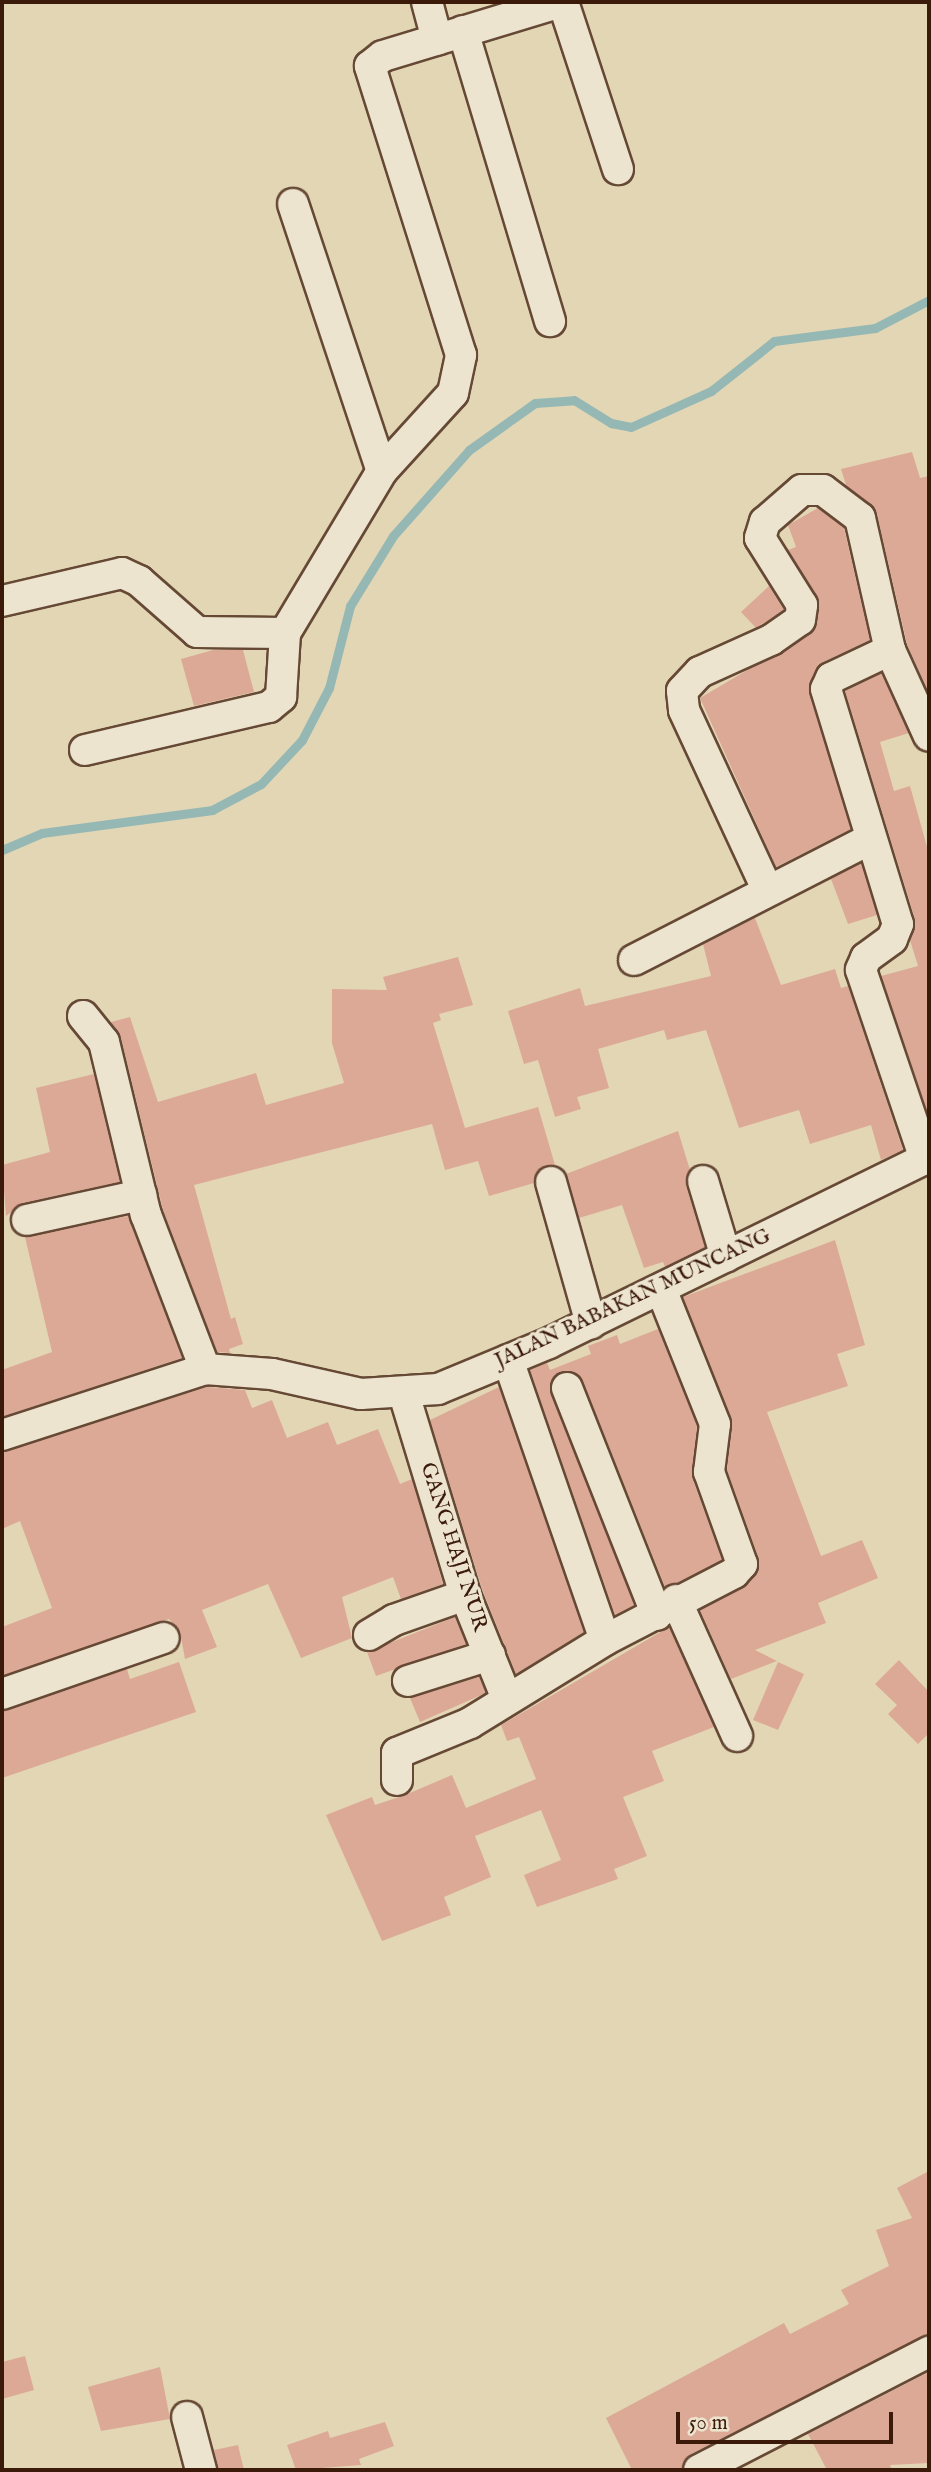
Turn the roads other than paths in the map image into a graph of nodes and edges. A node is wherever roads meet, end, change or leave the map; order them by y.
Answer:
1 (427, 2) edge
2 (562, 2) edge
3 (450, 36) junction
4 (618, 169) dead end
5 (293, 204) dead end
6 (550, 321) dead end
7 (382, 471) junction
8 (2, 601) edge
9 (285, 633) junction
10 (890, 650) junction
11 (929, 736) edge
12 (85, 750) dead end
13 (870, 839) junction
14 (766, 889) junction
15 (634, 960) dead end
16 (83, 1016) dead end
17 (927, 1158) edge
18 (703, 1181) dead end
19 (551, 1182) dead end
20 (141, 1195) junction
21 (27, 1220) dead end
22 (726, 1257) junction
23 (661, 1289) junction
24 (591, 1323) junction
25 (508, 1360) junction
26 (205, 1369) junction
27 (567, 1388) dead end
28 (404, 1394) junction
29 (2, 1435) edge
30 (466, 1595) junction
31 (666, 1608) junction
32 (369, 1635) dead end
33 (164, 1638) dead end
34 (604, 1640) junction
35 (489, 1655) junction
36 (408, 1681) dead end
37 (2, 1694) edge
38 (507, 1699) junction
39 (737, 1736) dead end
40 (397, 1780) dead end
41 (929, 2352) edge
42 (187, 2417) dead end
43 (201, 2470) edge
44 (699, 2470) edge

1 - 3 street
2 - 3 street
2 - 4 street
3 - 6 street
3 - 7 street
5 - 7 street
7 - 9 street
8 - 9 street
9 - 12 street
10 - 11 street
10 - 13 street
10 - 14 street
13 - 14 street
13 - 17 street
14 - 15 street
16 - 20 street
17 - 22 street, JALAN BABAKAN MUNCANG
18 - 22 street
19 - 24 street
20 - 21 street
20 - 26 street
22 - 23 street, JALAN BABAKAN MUNCANG
23 - 24 street, JALAN BABAKAN MUNCANG
23 - 31 street
24 - 25 street, JALAN BABAKAN MUNCANG
25 - 28 street, JALAN BABAKAN MUNCANG
25 - 34 street
26 - 28 street, JALAN BABAKAN MUNCANG
26 - 29 street, JALAN BABAKAN MUNCANG
27 - 31 street
28 - 30 street, GANG HAJI NUR
30 - 32 street
30 - 35 street, GANG HAJI NUR
31 - 34 street
31 - 39 street
33 - 37 street
34 - 38 street
35 - 36 street
35 - 38 street, GANG HAJI NUR
38 - 40 street
41 - 44 street
42 - 43 street

